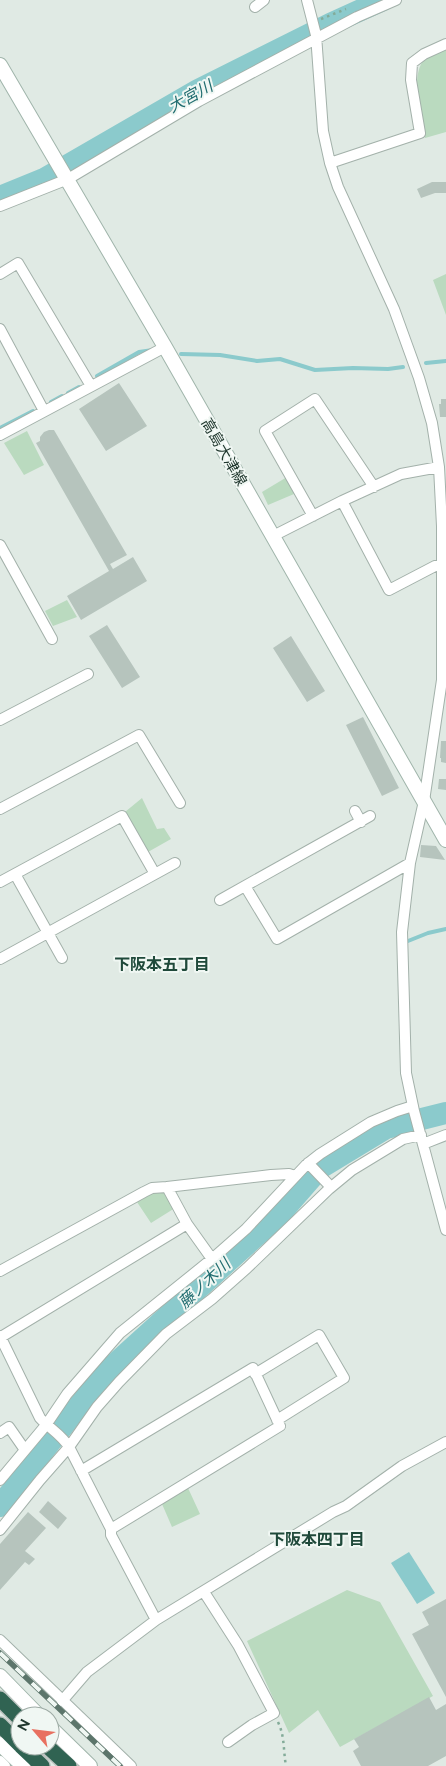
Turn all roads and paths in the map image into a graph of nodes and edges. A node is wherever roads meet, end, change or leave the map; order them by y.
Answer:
1 (264, 0) edge
2 (307, 0) edge
3 (396, 0) edge
4 (255, 6) dead end
5 (350, 7) dead end
6 (313, 23) junction
7 (316, 37) junction
8 (446, 44) edge
9 (0, 65) edge
10 (330, 163) junction
11 (67, 178) junction
12 (0, 206) edge
13 (0, 274) edge
14 (0, 329) edge
15 (165, 347) junction
16 (91, 386) junction
17 (44, 411) junction
18 (0, 435) edge
19 (439, 466) junction
20 (374, 487) junction
21 (342, 501) junction
22 (313, 516) junction
23 (273, 536) junction
24 (0, 545) edge
25 (442, 565) junction
26 (52, 639) dead end
27 (88, 674) dead end
28 (1, 715) edge
29 (424, 801) junction
30 (180, 803) dead end
31 (0, 809) edge
32 (354, 811) dead end
33 (446, 840) edge
34 (175, 862) dead end
35 (410, 863) junction
36 (15, 874) junction
37 (155, 874) junction
38 (0, 882) edge
39 (245, 886) junction
40 (220, 900) dead end
41 (48, 932) junction
42 (62, 958) dead end
43 (0, 959) edge
44 (414, 1108) junction
45 (446, 1135) edge
46 (421, 1137) junction
47 (308, 1163) junction
48 (294, 1176) junction
49 (331, 1187) junction
50 (167, 1188) junction
51 (187, 1224) junction
52 (446, 1230) edge
53 (212, 1259) junction
54 (0, 1271) edge
55 (0, 1337) edge
56 (255, 1374) junction
57 (277, 1420) junction
58 (47, 1426) junction
59 (0, 1433) edge
60 (446, 1442) edge
61 (67, 1444) junction
62 (25, 1450) junction
63 (81, 1471) junction
64 (0, 1480) edge
65 (111, 1528) junction
66 (0, 1530) edge
67 (204, 1592) junction
68 (156, 1620) junction
69 (0, 1640) edge
70 (0, 1676) edge
71 (0, 1700) edge
72 (62, 1701) junction
73 (29, 1706) edge
74 (10, 1710) edge
75 (274, 1713) junction
76 (0, 1725) edge
77 (10, 1735) edge
78 (60, 1737) edge
79 (228, 1742) dead end
80 (0, 1744) edge
81 (32, 1756) edge
82 (57, 1756) edge
83 (0, 1761) edge
84 (16, 1765) edge
85 (42, 1766) edge
86 (68, 1766) edge
87 (90, 1766) edge
88 (131, 1766) edge
89 (286, 1766) edge

1 - 4 street
2 - 6 street
3 - 7 street
5 - 6 path
6 - 7 street
7 - 10 street
7 - 11 street
8 - 10 street
9 - 11 main road, 高島大津線
10 - 19 street
11 - 12 street
11 - 15 main road, 高島大津線
13 - 16 street
14 - 17 street
15 - 16 street
15 - 23 main road, 高島大津線
16 - 17 street
17 - 18 street
19 - 20 street
19 - 25 street
20 - 21 street
20 - 22 street
21 - 22 street
21 - 25 street
22 - 23 street
23 - 29 main road, 高島大津線
24 - 26 street
25 - 29 street
27 - 28 street
29 - 33 main road, 高島大津線
29 - 35 street
30 - 31 street
32 - 39 street
34 - 37 street
35 - 39 street
35 - 44 street
36 - 37 street
36 - 38 street
36 - 41 street
37 - 41 street
39 - 40 street
41 - 42 street
41 - 43 street
44 - 46 street
44 - 47 street
45 - 46 street
46 - 49 street
46 - 52 street
47 - 48 street
47 - 49 street
48 - 50 street
48 - 53 street
49 - 61 street
50 - 51 street
50 - 54 street
51 - 53 street
51 - 55 street
53 - 58 street
55 - 58 street
56 - 57 street
56 - 57 street
56 - 63 street
57 - 65 street
58 - 61 street
58 - 62 street
59 - 62 street
60 - 67 street
61 - 63 street
61 - 66 street
62 - 64 street
63 - 65 street
65 - 68 street
67 - 68 street
67 - 75 street
68 - 72 street
69 - 72 street
70 - 73 main road
71 - 74 highway
72 - 88 street
75 - 79 street
75 - 89 path
76 - 77 highway
78 - 87 main road
80 - 84 main road
81 - 85 highway
82 - 86 highway
83 - 84 street

